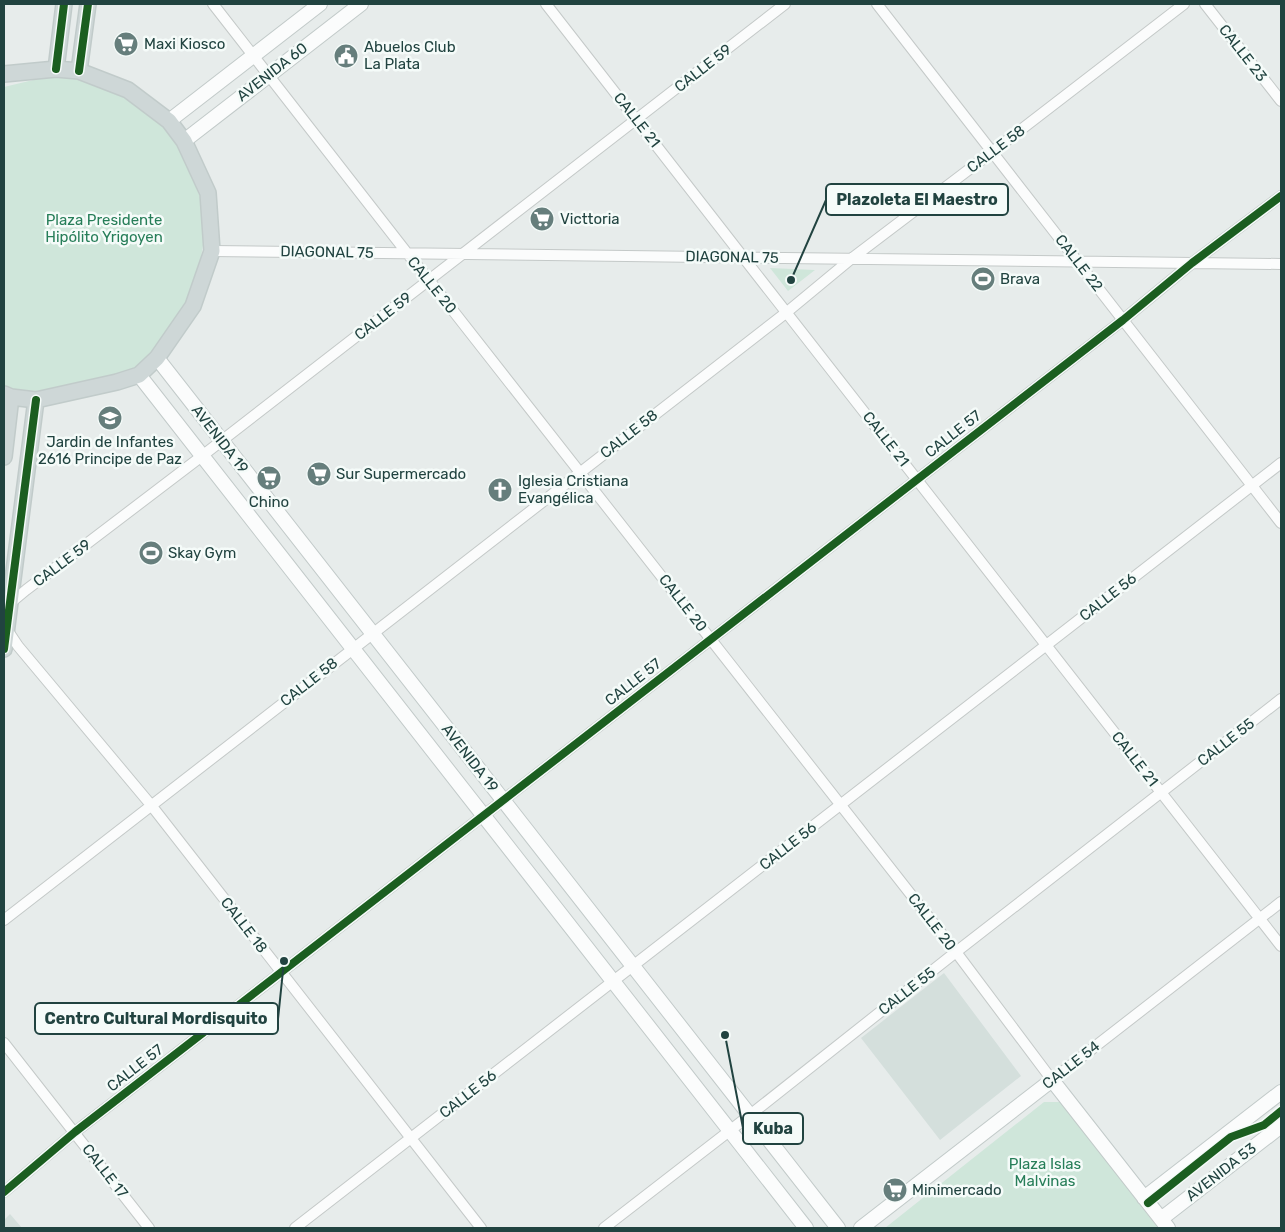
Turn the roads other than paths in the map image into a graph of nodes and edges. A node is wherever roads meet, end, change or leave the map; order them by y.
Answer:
1 (64, 4) edge
2 (88, 4) edge
3 (213, 4) edge
4 (320, 4) edge
5 (360, 4) edge
6 (546, 4) edge
7 (785, 4) edge
8 (877, 4) edge
9 (1184, 4) edge
10 (1205, 4) edge
11 (253, 55) junction
12 (56, 69) junction
13 (79, 71) junction
14 (4, 74) edge
15 (269, 75) junction
16 (1281, 101) edge
17 (636, 119) junction
18 (168, 121) junction
19 (184, 141) junction
20 (992, 152) junction
21 (1281, 196) edge
22 (212, 250) junction
23 (407, 253) junction
24 (462, 254) junction
25 (743, 258) junction
26 (851, 259) junction
27 (1078, 262) junction
28 (1192, 263) junction
29 (1281, 264) edge
30 (430, 280) junction
31 (787, 312) junction
32 (1123, 320) junction
33 (157, 358) junction
34 (138, 376) junction
35 (7, 395) edge
36 (36, 400) junction
37 (222, 441) junction
38 (202, 456) junction
39 (4, 457) edge
40 (1281, 463) edge
41 (580, 472) junction
42 (917, 479) junction
43 (1252, 486) junction
44 (1281, 523) edge
45 (6, 607) edge
46 (5, 627) edge
47 (372, 633) junction
48 (711, 639) junction
49 (1047, 645) junction
50 (4, 649) edge
51 (352, 649) junction
52 (1281, 699) edge
53 (1161, 792) junction
54 (503, 800) junction
55 (151, 805) junction
56 (841, 805) junction
57 (483, 816) junction
58 (1281, 902) edge
59 (1260, 918) junction
60 (4, 920) edge
61 (1281, 946) edge
62 (956, 952) junction
63 (633, 966) junction
64 (282, 972) junction
65 (613, 982) junction
66 (4, 1043) edge
67 (1052, 1080) junction
68 (1281, 1092) edge
69 (750, 1115) junction
70 (1281, 1126) edge
71 (730, 1131) junction
72 (75, 1132) junction
73 (411, 1138) junction
74 (4, 1192) edge
75 (1144, 1198) junction
76 (1164, 1224) edge
77 (149, 1228) edge
78 (295, 1228) edge
79 (481, 1228) edge
80 (604, 1228) edge
81 (806, 1228) edge
82 (838, 1228) edge
83 (861, 1228) edge

1 - 12 main road
2 - 13 main road
3 - 11 street, CALLE 20
4 - 11 main road, AVENIDA 60
5 - 15 main road, AVENIDA 60
6 - 17 street, CALLE 21
7 - 17 street, CALLE 59
8 - 20 street, CALLE 22
9 - 20 street, CALLE 58
10 - 16 street, CALLE 23
11 - 15 street, CALLE 20
11 - 18 main road, AVENIDA 60
12 - 13 main road
12 - 14 main road
13 - 18 main road
15 - 19 main road, AVENIDA 60
15 - 23 street, CALLE 20
17 - 24 street, CALLE 59
17 - 25 street, CALLE 21
18 - 19 main road
19 - 22 main road
20 - 26 street, CALLE 58
20 - 27 street, CALLE 22
21 - 28 street, CALLE 57
22 - 23 street, DIAGONAL 75
22 - 33 main road
23 - 24 street, DIAGONAL 75
23 - 30 street, CALLE 20
24 - 25 street, DIAGONAL 75
24 - 30 street, CALLE 59
25 - 26 street, DIAGONAL 75
25 - 31 street, CALLE 21
26 - 27 street, DIAGONAL 75
26 - 31 street, CALLE 58
27 - 28 street, DIAGONAL 75
27 - 32 street, CALLE 22
28 - 29 street, DIAGONAL 75
28 - 32 street, CALLE 57
30 - 37 street, CALLE 59
30 - 41 street, CALLE 20
31 - 41 street, CALLE 58
31 - 42 street, CALLE 21
32 - 42 street, CALLE 57
32 - 43 street, CALLE 22
33 - 34 main road
33 - 37 main road, AVENIDA 19
34 - 36 main road
34 - 38 main road, AVENIDA 19
35 - 36 main road
35 - 39 main road
36 - 45 main road
37 - 38 street, CALLE 59
37 - 47 main road, AVENIDA 19
38 - 45 street, CALLE 59
38 - 51 main road, AVENIDA 19
40 - 43 street, CALLE 56
41 - 47 street, CALLE 58
41 - 48 street, CALLE 20
42 - 48 street, CALLE 57
42 - 49 street, CALLE 21
43 - 44 street, CALLE 22
43 - 49 street, CALLE 56
45 - 46 main road
46 - 50 main road
46 - 55 street, CALLE 18
47 - 51 street, CALLE 58
47 - 54 main road, AVENIDA 19
48 - 54 street, CALLE 57
48 - 56 street, CALLE 20
49 - 53 street, CALLE 21
49 - 56 street, CALLE 56
51 - 55 street, CALLE 58
51 - 57 main road, AVENIDA 19
52 - 53 street, CALLE 55
53 - 59 street, CALLE 21
53 - 62 street, CALLE 55
54 - 57 street, CALLE 57
54 - 63 main road, AVENIDA 19
55 - 60 street, CALLE 58
55 - 64 street, CALLE 18
56 - 62 street, CALLE 20
56 - 63 street, CALLE 56
57 - 64 street, CALLE 57
57 - 65 main road, AVENIDA 19
58 - 59 street, CALLE 54
59 - 61 street, CALLE 21
59 - 67 street, CALLE 54
62 - 67 street, CALLE 20
62 - 69 street, CALLE 55
63 - 65 street, CALLE 56
63 - 69 main road, AVENIDA 19
64 - 72 street, CALLE 57
64 - 73 street, CALLE 18
65 - 71 main road, AVENIDA 19
65 - 73 street, CALLE 56
66 - 72 street, CALLE 17
67 - 75 main road, CALLE 20
67 - 83 main road, CALLE 54
68 - 75 main road, AVENIDA 53
69 - 71 street, CALLE 55
69 - 82 main road, AVENIDA 19
70 - 76 main road, AVENIDA 53
71 - 80 street, CALLE 55
71 - 81 main road, AVENIDA 19
72 - 74 street, CALLE 57
72 - 77 street, CALLE 17
73 - 78 street, CALLE 56
73 - 79 street, CALLE 18
75 - 76 main road, CALLE 20

